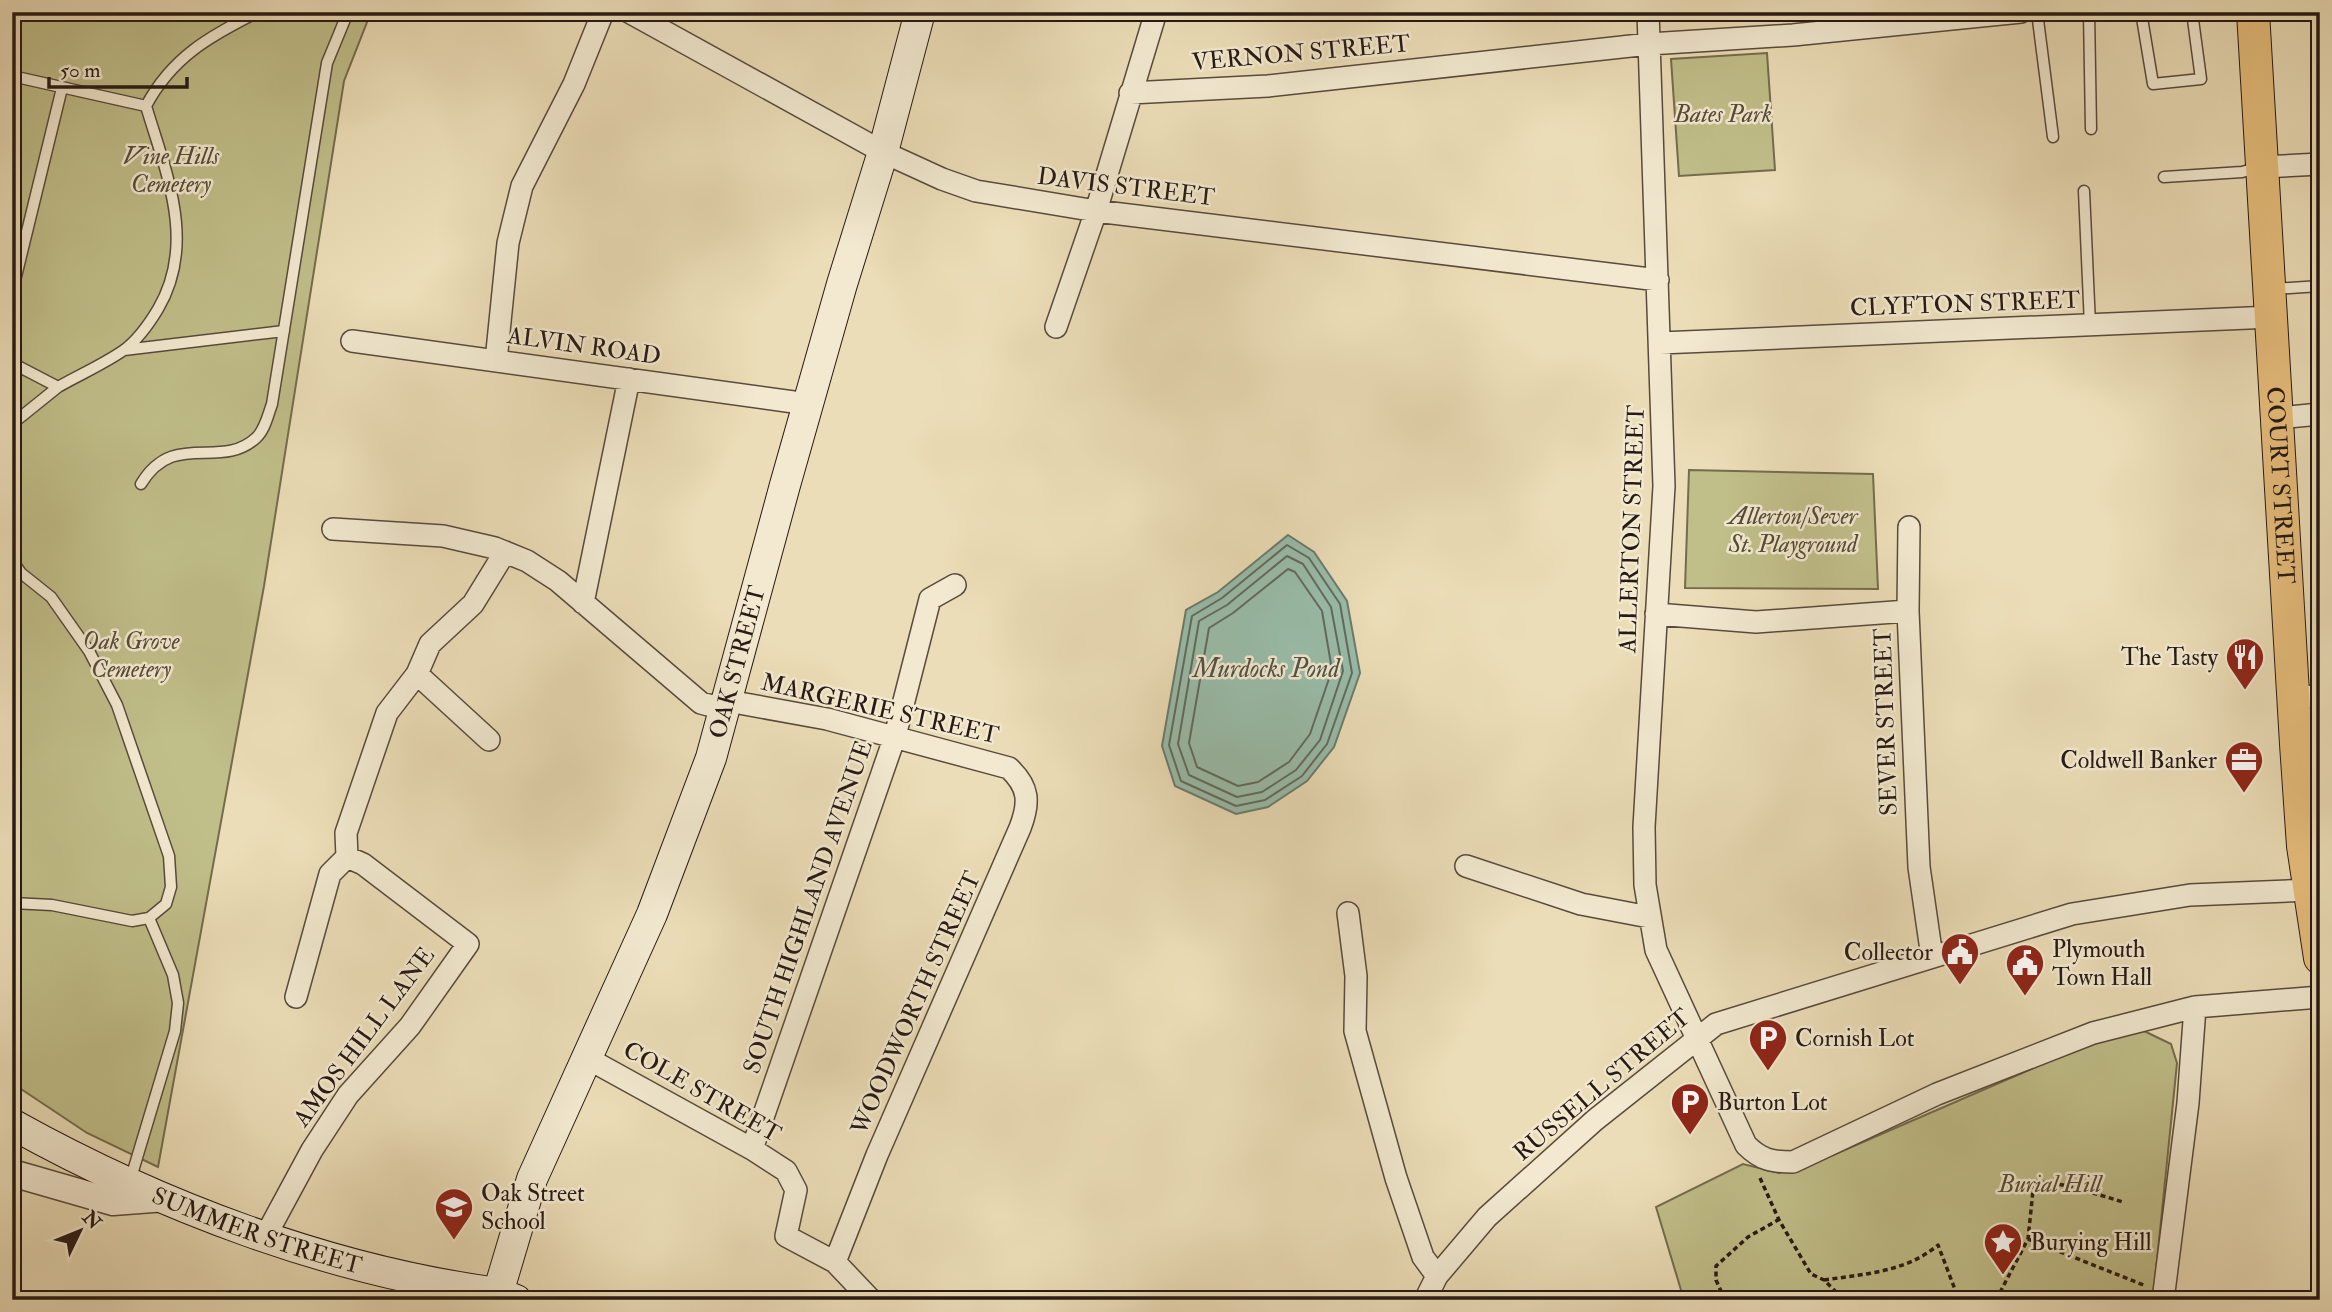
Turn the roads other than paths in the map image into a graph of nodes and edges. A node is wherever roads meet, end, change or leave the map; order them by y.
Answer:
1 (258, 12) edge
2 (348, 12) edge
3 (603, 12) edge
4 (629, 12) edge
5 (920, 12) edge
6 (1156, 12) edge
7 (1648, 12) edge
8 (2021, 12) edge
9 (2037, 12) edge
10 (2089, 12) edge
11 (2141, 12) edge
12 (2192, 12) edge
13 (2253, 12) edge
14 (1648, 44) junction
15 (12, 76) edge
16 (62, 88) junction
17 (1130, 93) junction
18 (146, 106) junction
19 (2091, 129) dead end
20 (2053, 137) dead end
21 (883, 152) junction
22 (2320, 164) edge
23 (2263, 167) junction
24 (2164, 177) dead end
25 (2084, 191) dead end
26 (1096, 211) junction
27 (1658, 280) junction
28 (2320, 286) edge
29 (12, 293) edge
30 (2271, 303) junction
31 (2090, 325) junction
32 (1056, 327) dead end
33 (284, 331) junction
34 (352, 341) dead end
35 (1660, 343) junction
36 (124, 350) junction
37 (496, 361) junction
38 (12, 363) edge
39 (629, 379) junction
40 (58, 387) junction
41 (808, 404) junction
42 (2320, 414) edge
43 (2278, 418) junction
44 (12, 424) edge
45 (141, 484) dead end
46 (1909, 527) dead end
47 (333, 529) dead end
48 (505, 552) junction
49 (12, 560) edge
50 (956, 585) dead end
51 (583, 603) junction
52 (1908, 611) junction
53 (1656, 614) junction
54 (417, 674) junction
55 (2306, 697) edge
56 (728, 701) junction
57 (895, 736) junction
58 (489, 740) dead end
59 (1009, 768) joint
60 (347, 857) junction
61 (1466, 866) dead end
62 (2310, 890) junction
63 (12, 902) edge
64 (1348, 913) dead end
65 (1649, 917) junction
66 (149, 918) junction
67 (1932, 957) junction
68 (2320, 958) edge
69 (2320, 996) edge
70 (296, 997) dead end
71 (2195, 1007) junction
72 (1698, 1037) junction
73 (585, 1057) junction
74 (12, 1124) edge
75 (752, 1149) junction
76 (12, 1173) edge
77 (129, 1183) junction
78 (166, 1198) junction
79 (265, 1237) junction
80 (835, 1262) junction
81 (1437, 1276) junction
82 (2157, 1294) edge
83 (507, 1296) edge
84 (871, 1300) edge
85 (1425, 1300) edge

1 - 18 lane
2 - 33 lane
3 - 37 street
4 - 21 street, DAVIS STREET
5 - 21 main road, OAK STREET
6 - 17 street
7 - 14 street, ALLERTON STREET
8 - 14 street, VERNON STREET
9 - 20 lane
10 - 19 lane
11 - 12 lane
13 - 23 main road, COURT STREET
14 - 17 street, VERNON STREET
14 - 27 street, ALLERTON STREET
15 - 16 lane
16 - 18 lane
16 - 29 lane
17 - 26 street
18 - 36 lane
21 - 26 street, DAVIS STREET
21 - 41 main road, OAK STREET
22 - 23 street
23 - 24 lane
23 - 30 main road, COURT STREET
25 - 31 lane
26 - 27 street, DAVIS STREET
26 - 32 street
27 - 35 street, ALLERTON STREET
28 - 30 lane
30 - 31 street, CLYFTON STREET
30 - 43 main road, COURT STREET
31 - 35 street, CLYFTON STREET
33 - 36 lane
33 - 45 lane
34 - 37 street, ALVIN ROAD
35 - 53 street, ALLERTON STREET
36 - 40 lane
37 - 39 street, ALVIN ROAD
38 - 40 lane
39 - 41 street, ALVIN ROAD
39 - 51 street
40 - 44 lane
41 - 56 main road, OAK STREET
42 - 43 street
43 - 55 main road, COURT STREET
46 - 52 street
47 - 48 street, MARGERIE STREET
48 - 51 street, MARGERIE STREET
48 - 54 street
49 - 66 lane
50 - 57 street, SOUTH HIGHLAND AVENUE
51 - 56 street, MARGERIE STREET
52 - 53 street, SEVER STREET
52 - 67 street, SEVER STREET
53 - 65 street, ALLERTON STREET
54 - 58 street
54 - 60 street
55 - 62 main road, COURT STREET
56 - 57 street, MARGERIE STREET
56 - 73 main road, OAK STREET
57 - 59 street, MARGERIE STREET
57 - 75 street, SOUTH HIGHLAND AVENUE
59 - 80 street, WOODWORTH STREET
60 - 70 street
60 - 79 street, AMOS HILL LANE
61 - 65 street
62 - 67 street, RUSSELL STREET
62 - 68 main road, COURT STREET
63 - 66 lane
64 - 81 street
65 - 72 street, ALLERTON STREET
66 - 77 lane
67 - 72 street, RUSSELL STREET
69 - 71 street, ALLERTON STREET
71 - 72 street, ALLERTON STREET
71 - 82 street
72 - 81 street, RUSSELL STREET
73 - 75 street, COLE STREET
73 - 83 main road, OAK STREET
74 - 77 main road, SUMMER STREET
75 - 80 street, COLE STREET
76 - 78 street
77 - 78 main road, SUMMER STREET
78 - 79 main road, SUMMER STREET
79 - 83 main road, SUMMER STREET
80 - 84 street, COLE STREET
81 - 85 street, RUSSELL STREET

